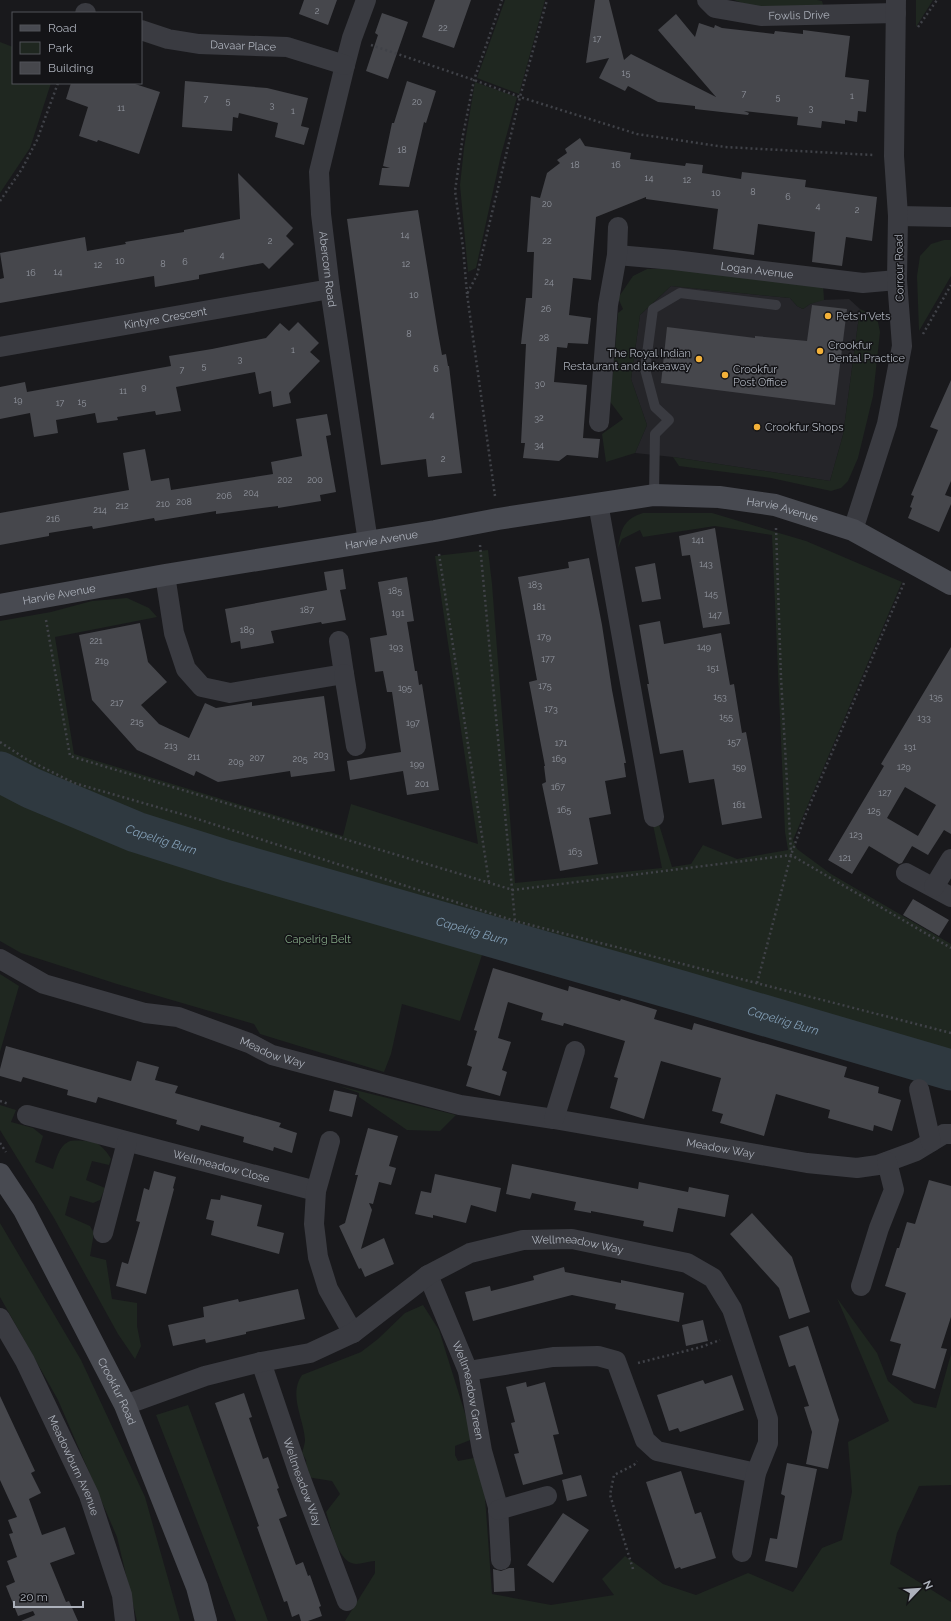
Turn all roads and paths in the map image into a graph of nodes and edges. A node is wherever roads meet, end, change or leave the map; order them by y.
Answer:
1 (366, 0) edge
2 (502, 0) edge
3 (547, 0) edge
4 (707, 0) edge
5 (896, 7) edge
6 (142, 30) edge
7 (352, 38) junction
8 (344, 65) junction
9 (474, 80) junction
10 (58, 84) edge
11 (520, 97) junction
12 (894, 156) junction
13 (0, 201) edge
14 (898, 216) junction
15 (951, 217) edge
16 (618, 227) dead end
17 (617, 255) junction
18 (897, 280) junction
19 (951, 285) edge
20 (330, 289) junction
21 (467, 294) junction
22 (776, 305) dead end
23 (902, 346) junction
24 (0, 347) edge
25 (599, 422) dead end
26 (654, 495) junction
27 (598, 503) junction
28 (775, 505) junction
29 (488, 520) junction
30 (853, 530) junction
31 (435, 531) junction
32 (368, 542) junction
33 (913, 563) junction
34 (165, 575) junction
35 (951, 584) edge
36 (42, 598) junction
37 (0, 605) edge
38 (339, 641) dead end
39 (344, 674) junction
40 (0, 742) edge
41 (356, 746) dead end
42 (654, 817) dead end
43 (791, 855) junction
44 (951, 859) edge
45 (906, 873) dead end
46 (489, 882) junction
47 (934, 887) junction
48 (513, 890) junction
49 (951, 898) edge
50 (515, 921) junction
51 (951, 948) edge
52 (0, 959) edge
53 (756, 983) junction
54 (951, 1033) edge
55 (575, 1051) dead end
56 (919, 1089) dead end
57 (27, 1115) dead end
58 (554, 1119) junction
59 (951, 1134) edge
60 (330, 1141) dead end
61 (127, 1142) junction
62 (931, 1142) junction
63 (887, 1162) junction
64 (0, 1174) edge
65 (316, 1191) junction
66 (103, 1233) dead end
67 (428, 1275) junction
68 (861, 1286) dead end
69 (0, 1318) edge
70 (353, 1333) junction
71 (740, 1334) junction
72 (261, 1362) junction
73 (619, 1369) junction
74 (468, 1371) junction
75 (124, 1404) junction
76 (651, 1446) junction
77 (756, 1473) junction
78 (547, 1496) dead end
79 (498, 1510) junction
80 (742, 1552) dead end
81 (501, 1560) dead end
82 (633, 1569) dead end
83 (347, 1601) dead end
84 (125, 1621) edge
85 (206, 1621) edge

1 - 7 street, Abercorn Road
2 - 9 path
3 - 11 path
4 - 5 street, Fowlis Drive
5 - 12 street, Corrour Road
6 - 8 street, Davaar Place
7 - 8 street, Abercorn Road
7 - 9 path
8 - 20 street, Abercorn Road
9 - 11 path
9 - 21 path
10 - 13 path
11 - 12 path
11 - 21 path
12 - 14 street, Corrour Road
14 - 15 street
14 - 18 street, Corrour Road
16 - 17 street
17 - 18 street, Logan Avenue
17 - 25 street
18 - 23 street, Corrour Road
19 - 23 path
20 - 24 street, Kintyre Crescent
20 - 32 street, Abercorn Road
21 - 29 path
22 - 26 lane
23 - 30 street, Corrour Road
26 - 27 street, Harvie Avenue
26 - 28 street, Harvie Avenue
27 - 29 street, Harvie Avenue
27 - 42 street
28 - 30 street, Harvie Avenue
28 - 43 path
29 - 31 street, Harvie Avenue
29 - 48 path
30 - 33 street, Harvie Avenue
31 - 32 street, Harvie Avenue
31 - 46 path
32 - 34 street, Harvie Avenue
33 - 35 street, Harvie Avenue
33 - 43 path
34 - 36 street, Harvie Avenue
34 - 39 street
36 - 37 street, Harvie Avenue
36 - 46 path
38 - 39 street
39 - 41 street
40 - 50 path
43 - 48 path
43 - 51 path
43 - 53 path
44 - 47 street
45 - 47 street
46 - 48 path
47 - 49 street
48 - 50 path
50 - 53 path
52 - 58 street, Meadow Way
53 - 54 path
55 - 58 street
56 - 62 street
57 - 61 street, Wellmeadow Close
58 - 63 street, Meadow Way
59 - 62 street, Meadow Way
60 - 65 street
61 - 65 street, Wellmeadow Close
61 - 66 street
62 - 63 street, Meadow Way
63 - 68 street
64 - 75 street, Crookfur Road
65 - 70 street
67 - 70 street, Wellmeadow Way
67 - 71 street, Wellmeadow Way
67 - 74 street, Wellmeadow Green
69 - 84 street, Meadowburn Avenue
70 - 72 street, Wellmeadow Way
71 - 73 path
71 - 77 street, Wellmeadow Way
72 - 75 street, Wellmeadow Way
72 - 83 street, Wellmeadow Way
73 - 74 street
73 - 76 street
74 - 79 street, Wellmeadow Green
75 - 85 street, Crookfur Road
76 - 77 street
76 - 82 path
77 - 80 street, Wellmeadow Way
78 - 79 street
79 - 81 street, Wellmeadow Green

